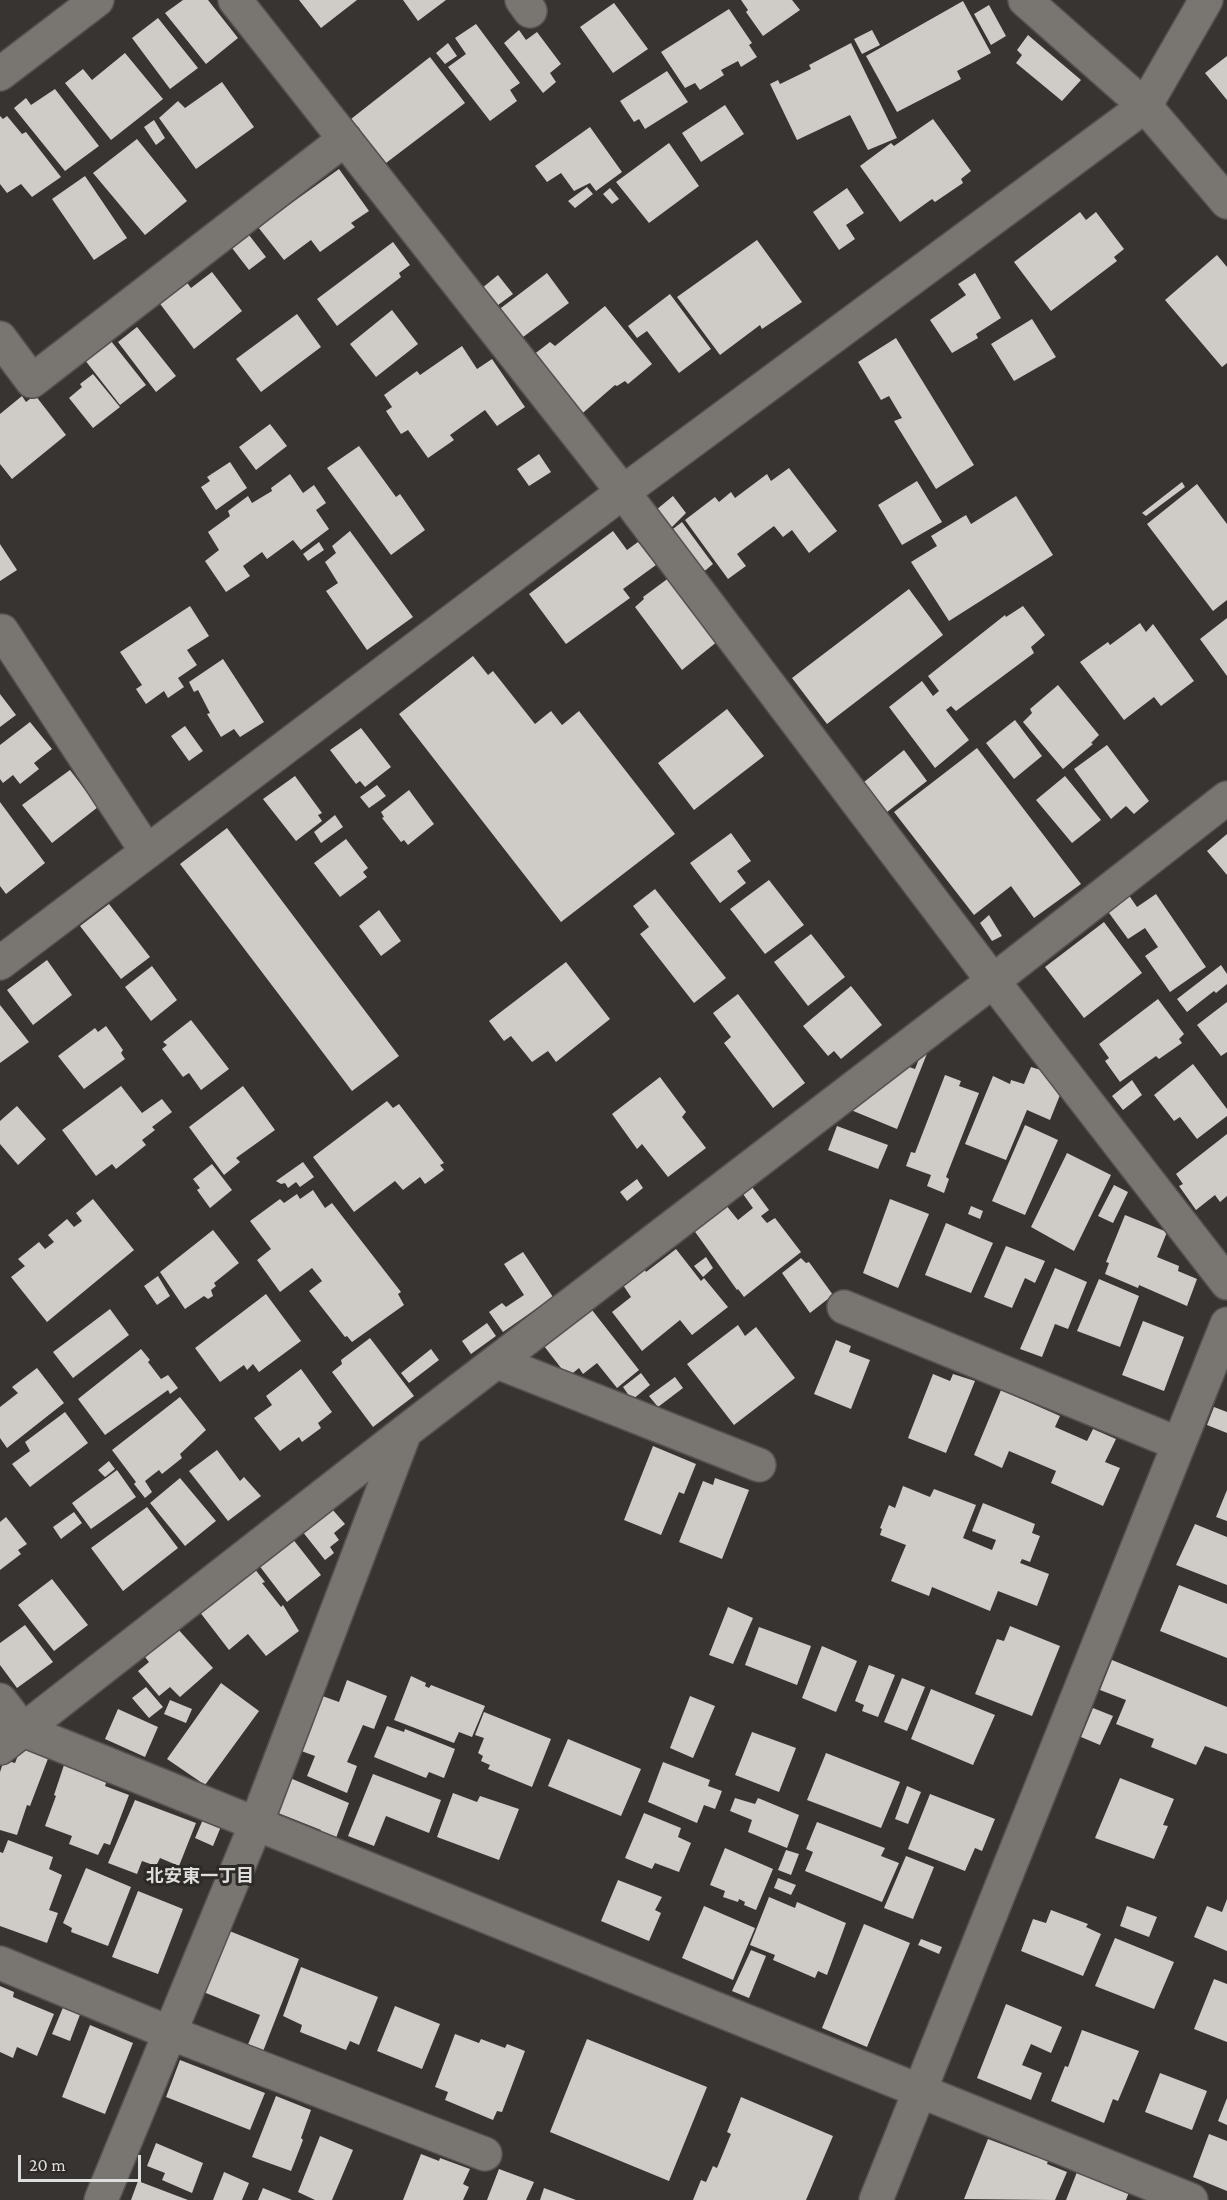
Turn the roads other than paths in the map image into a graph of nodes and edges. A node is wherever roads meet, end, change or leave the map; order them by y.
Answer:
1 (97, 0) edge
2 (235, 0) edge
3 (1025, 0) edge
4 (1206, 0) edge
5 (0, 74) edge
6 (1146, 106) junction
7 (345, 139) junction
8 (1227, 202) edge
9 (0, 338) edge
10 (623, 492) junction
11 (2, 631) dead end
12 (1227, 798) edge
13 (147, 852) junction
14 (0, 963) edge
15 (993, 981) junction
16 (1227, 1282) edge
17 (844, 1307) dead end
18 (1227, 1324) edge
19 (497, 1362) junction
20 (406, 1431) junction
21 (1179, 1444) junction
22 (759, 1465) dead end
23 (0, 1700) edge
24 (12, 1739) edge
25 (256, 1824) junction
26 (0, 1963) edge
27 (170, 2033) junction
28 (920, 2092) junction
29 (485, 2154) dead end
30 (101, 2200) edge
31 (876, 2200) edge
32 (1191, 2200) edge

1 - 5 street
2 - 7 street
3 - 6 street
4 - 6 street
6 - 8 street
6 - 10 street
7 - 9 street
7 - 10 street
10 - 13 street
10 - 15 street
11 - 13 street
12 - 15 street
13 - 14 street
15 - 16 street
15 - 19 street
17 - 21 street
18 - 21 street
19 - 20 street
19 - 22 street
20 - 24 street
20 - 25 street
21 - 28 street
23 - 24 street
24 - 25 street
25 - 27 street
25 - 28 street
26 - 27 street
27 - 29 street
27 - 30 street
28 - 31 street
28 - 32 street

